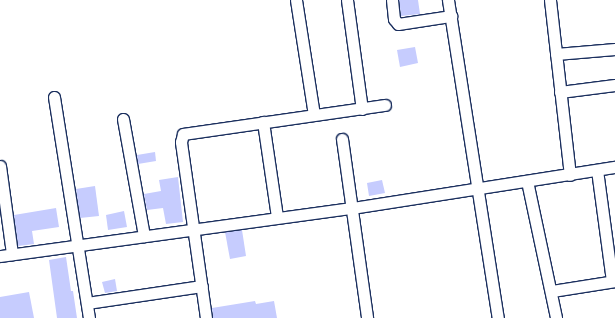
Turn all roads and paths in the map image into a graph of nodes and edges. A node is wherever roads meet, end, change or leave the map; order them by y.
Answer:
1 (296, 0) edge
2 (347, 0) edge
3 (392, 0) edge
4 (448, 0) edge
5 (550, 0) edge
6 (451, 16) junction
7 (615, 49) edge
8 (556, 54) junction
9 (615, 85) edge
10 (560, 92) junction
11 (54, 97) dead end
12 (385, 105) dead end
13 (362, 109) junction
14 (314, 115) junction
15 (123, 119) dead end
16 (263, 122) junction
17 (342, 139) dead end
18 (0, 166) edge
19 (615, 166) edge
20 (597, 170) junction
21 (570, 174) junction
22 (527, 181) junction
23 (479, 189) junction
24 (352, 208) junction
25 (277, 217) junction
26 (195, 229) junction
27 (144, 236) junction
28 (78, 245) junction
29 (12, 254) junction
30 (0, 256) edge
31 (614, 281) edge
32 (202, 286) junction
33 (552, 291) junction
34 (87, 303) junction
35 (89, 318) edge
36 (206, 318) edge
37 (367, 318) edge
38 (498, 318) edge
39 (556, 318) edge

1 - 14 street
2 - 13 street
3 - 6 street
4 - 6 street
5 - 8 street
6 - 23 street
7 - 8 street
8 - 10 street
9 - 10 street
10 - 21 street
11 - 28 street
12 - 13 street
13 - 14 street
14 - 16 street
15 - 27 street
16 - 25 street
16 - 26 street
17 - 24 street
18 - 29 street
19 - 20 street
20 - 21 street
20 - 31 street
21 - 22 street
22 - 23 street
22 - 33 street
23 - 24 street
23 - 38 street
24 - 25 street
24 - 37 street
25 - 26 street
26 - 27 street
26 - 32 street
27 - 28 street
28 - 29 street
28 - 34 street
29 - 30 street
31 - 33 street
32 - 34 street
32 - 36 street
33 - 39 street
34 - 35 street

